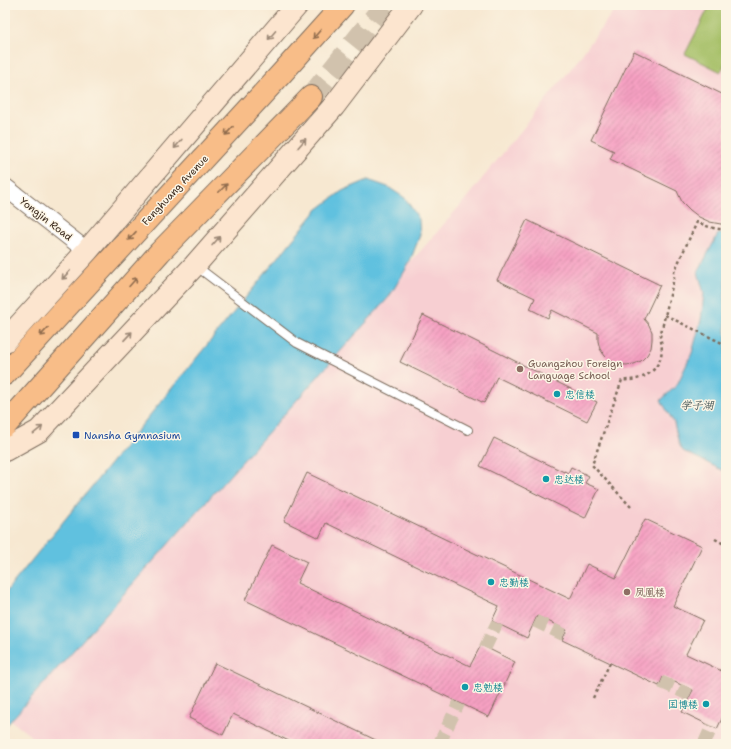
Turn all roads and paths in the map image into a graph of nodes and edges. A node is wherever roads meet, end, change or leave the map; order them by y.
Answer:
1 (297, 5) edge
2 (343, 5) edge
3 (411, 5) edge
4 (312, 98) tunnel mouth
5 (5, 187) edge
6 (726, 229) edge
7 (87, 252) junction
8 (195, 265) junction
9 (665, 315) junction
10 (5, 341) edge
11 (726, 346) edge
12 (5, 374) edge
13 (5, 426) edge
14 (468, 430) dead end
15 (5, 450) edge
16 (631, 507) dead end
17 (715, 539) dead end
18 (726, 545) edge
19 (610, 663) dead end
20 (593, 698) dead end

1 -> 7 main road
2 -> 12 main road, Fenghuang Avenue
8 -> 3 main road
13 -> 4 main road
5 - 7 street, Yongjin Road
6 - 9 path
7 -> 10 main road
8 - 14 lane
15 -> 8 main road
9 - 11 path
9 - 16 path
17 - 18 path
19 - 20 path

